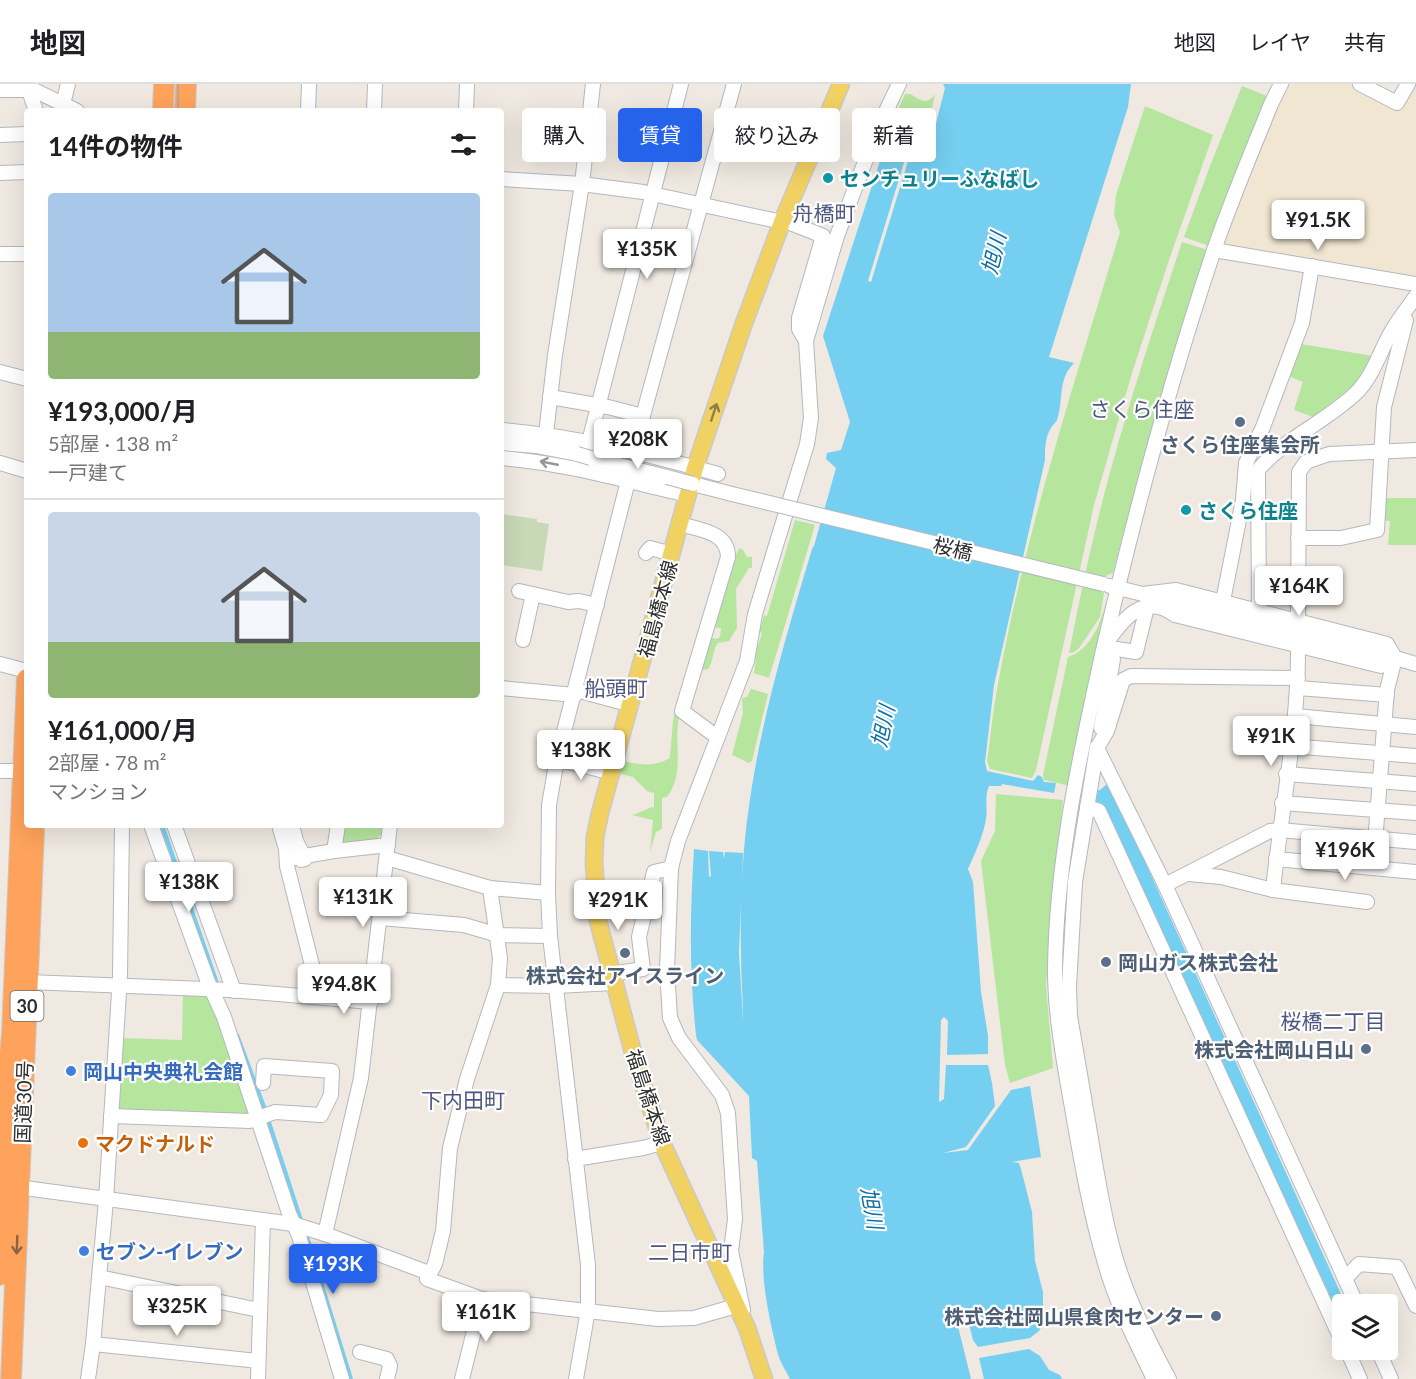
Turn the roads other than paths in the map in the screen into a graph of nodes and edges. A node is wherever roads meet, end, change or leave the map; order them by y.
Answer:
1 (68, 84) edge
2 (164, 84) edge
3 (186, 84) edge
4 (309, 84) edge
5 (375, 84) edge
6 (466, 84) edge
7 (593, 84) edge
8 (681, 84) edge
9 (734, 84) edge
10 (842, 84) edge
11 (899, 84) edge
12 (1281, 84) edge
13 (1360, 84) edge
14 (1408, 84) edge
15 (30, 88) edge
16 (0, 90) edge
17 (56, 99) edge
18 (35, 108) edge
19 (72, 108) edge
20 (163, 108) edge
21 (185, 108) edge
22 (308, 108) edge
23 (374, 108) edge
24 (466, 108) edge
25 (590, 108) edge
26 (24, 134) edge
27 (0, 135) edge
28 (584, 162) edge
29 (0, 172) edge
30 (24, 172) edge
31 (504, 179) edge
32 (582, 184) junction
33 (653, 194) junction
34 (700, 204) junction
35 (782, 221) junction
36 (1214, 249) junction
37 (0, 254) edge
38 (24, 254) edge
39 (1312, 266) junction
40 (1416, 284) edge
41 (1416, 296) edge
42 (1411, 320) edge
43 (806, 341) junction
44 (0, 372) edge
45 (24, 378) edge
46 (550, 397) junction
47 (598, 406) junction
48 (643, 416) junction
49 (504, 430) edge
50 (546, 434) junction
51 (588, 442) junction
52 (504, 443) edge
53 (1416, 450) edge
54 (633, 452) junction
55 (1382, 452) junction
56 (504, 458) edge
57 (0, 463) edge
58 (586, 464) junction
59 (24, 470) edge
60 (718, 474) dead end
61 (628, 481) junction
62 (692, 482) junction
63 (680, 524) junction
64 (1298, 538) junction
65 (645, 553) dead end
66 (672, 554) junction
67 (1117, 588) junction
68 (519, 591) dead end
69 (533, 594) junction
70 (1145, 600) junction
71 (1223, 601) junction
72 (597, 605) junction
73 (1170, 605) junction
74 (1259, 610) junction
75 (1298, 621) junction
76 (522, 640) dead end
77 (1298, 645) junction
78 (1104, 647) junction
79 (1395, 658) junction
80 (0, 664) edge
81 (1416, 664) edge
82 (24, 670) edge
83 (1298, 683) junction
84 (504, 688) edge
85 (575, 693) junction
86 (1387, 694) junction
87 (631, 705) junction
88 (1295, 716) junction
89 (1385, 724) junction
90 (1416, 727) edge
91 (717, 737) junction
92 (1290, 746) junction
93 (1097, 748) junction
94 (1383, 753) junction
95 (1416, 756) edge
96 (557, 759) junction
97 (0, 771) edge
98 (24, 771) edge
99 (612, 773) junction
100 (1286, 774) junction
101 (1380, 782) junction
102 (1416, 784) edge
103 (24, 790) edge
104 (1282, 803) junction
105 (1087, 807) junction
106 (1378, 810) junction
107 (1416, 813) edge
108 (34, 828) edge
109 (122, 828) edge
110 (152, 828) edge
111 (175, 828) edge
112 (277, 828) edge
113 (292, 828) edge
114 (338, 828) edge
115 (390, 828) edge
116 (1279, 830) junction
117 (1376, 838) junction
118 (1416, 842) edge
119 (334, 851) junction
120 (387, 852) junction
121 (303, 856) junction
122 (1276, 860) junction
123 (287, 861) junction
124 (671, 868) junction
125 (1373, 868) junction
126 (1416, 872) edge
127 (1186, 874) junction
128 (1165, 885) junction
129 (490, 888) junction
130 (1273, 890) junction
131 (548, 892) junction
132 (1367, 902) dead end
133 (380, 918) junction
134 (498, 935) junction
135 (550, 936) junction
136 (613, 978) junction
137 (14, 982) edge
138 (498, 985) junction
139 (119, 986) junction
140 (556, 986) junction
141 (214, 990) junction
142 (232, 990) junction
143 (320, 997) junction
144 (371, 1002) junction
145 (1066, 1073) junction
146 (263, 1083) dead end
147 (111, 1116) junction
148 (262, 1117) junction
149 (1089, 1127) junction
150 (662, 1143) junction
151 (575, 1159) junction
152 (7, 1185) edge
153 (106, 1200) junction
154 (263, 1220) junction
155 (300, 1226) junction
156 (325, 1234) junction
157 (429, 1273) junction
158 (0, 1275) edge
159 (99, 1277) junction
160 (1345, 1279) junction
161 (1352, 1294) edge
162 (482, 1299) junction
163 (736, 1306) junction
164 (1416, 1306) edge
165 (258, 1310) junction
166 (588, 1310) junction
167 (1332, 1319) edge
168 (747, 1328) junction
169 (93, 1344) junction
170 (360, 1352) dead end
171 (1351, 1360) edge
172 (1382, 1360) edge
173 (258, 1361) junction
174 (11, 1379) edge
175 (88, 1379) edge
176 (258, 1379) edge
177 (342, 1379) edge
178 (387, 1379) edge
179 (462, 1379) edge
180 (576, 1379) edge
181 (764, 1379) edge
182 (1154, 1379) edge
183 (1169, 1379) edge
184 (1360, 1379) edge
185 (1391, 1379) edge

1 - 17 street
2 - 20 highway
3 - 21 highway
4 - 22 street
5 - 23 street
6 - 24 street
7 - 25 street
8 - 33 street
9 - 34 street
10 - 35 main road, 福島橋本線
11 - 43 street
12 - 36 street
13 - 14 street
15 - 16 street
15 - 17 street
15 - 18 street
17 - 19 street
26 - 27 street
28 - 32 street
29 - 30 street
31 - 32 street
32 - 33 street
32 - 46 street
33 - 34 street
33 - 47 street
34 - 35 street
34 - 48 street
35 - 43 street
62 -> 35 main road, 福島橋本線
36 - 39 street
36 - 67 street
37 - 38 street
39 - 40 street
39 - 71 street
41 - 42 street
42 - 55 street
42 - 74 street
43 - 91 street
44 - 45 street
46 - 47 street
46 - 50 street
47 - 48 street
47 - 51 street
48 - 54 street
49 - 50 street
50 - 51 street
51 - 54 street
51 - 58 street
52 - 58 street, bridge
53 - 55 street
54 - 62 street
55 - 64 street
55 - 64 street
58 -> 56 street
57 - 59 street
58 - 61 street
58 - 62 street, bridge
60 - 62 street
61 - 62 street
61 - 72 street
62 - 63 main road, 福島橋本線
62 - 67 street, 桜橋, bridge
63 - 66 main road, 福島橋本線
63 - 91 street
64 - 75 street
65 - 66 street
66 - 87 main road, 福島橋本線
67 - 70 street, 桜橋
67 - 78 street
68 - 69 street
69 - 72 street
69 - 76 street
70 - 71 street
70 - 73 street, 桜橋
70 - 78 street
70 - 78 street
71 - 74 street
72 - 85 street
73 - 77 street
73 - 79 street
74 - 75 street
75 - 79 street
77 - 79 street
77 - 83 street
78 - 93 street
78 - 145 street
79 - 81 street
79 - 86 street
80 - 82 street
83 - 86 street
83 - 88 street
83 - 93 street
84 - 85 street
85 - 87 street
85 - 96 street
86 - 89 street
87 - 99 main road, 福島橋本線
88 - 89 street
88 - 92 street
89 - 90 street
89 - 94 street
91 - 124 street
92 - 94 street
92 - 100 street
93 - 105 street
93 - 128 street
94 - 95 street
94 - 101 street
96 - 99 street
96 - 131 street
97 - 98 street
99 - 136 main road, 福島橋本線
100 - 101 street
100 - 104 street
101 - 102 street
101 - 106 street
103 - 137 highway, 国道30号 / 30
104 - 106 street
104 - 116 street
105 - 149 street
105 - 167 street
106 - 107 street
106 - 117 street
108 - 137 highway, 国道30号 / 30
109 - 139 street
110 - 141 street
111 - 142 street
112 - 123 street
113 - 121 street
114 - 119 street
115 - 120 street
116 - 117 street
116 - 122 street
116 - 127 street
117 - 118 street
117 - 125 street
119 - 120 street
119 - 121 street
120 - 129 street
120 - 133 street
121 - 123 street
122 - 125 street
122 - 130 street
123 - 143 street
124 - 136 street
124 - 168 street
125 - 126 street
127 - 128 street
127 - 130 street
128 - 160 street
129 - 131 street
129 - 134 street
130 - 132 street
131 - 135 street
133 - 134 street
133 - 144 street
134 - 135 street
134 - 138 street
135 - 140 street
136 - 140 street
136 - 150 main road, 福島橋本線
137 - 139 street
137 - 152 highway, 国道30号 / 30
138 - 140 street
138 - 157 street
139 - 141 street
139 - 147 street
140 - 151 street
141 - 142 street
141 - 148 street
142 - 143 street
143 - 144 street
144 - 156 street
145 - 149 street
145 - 182 street
146 - 148 street
147 - 148 street
147 - 153 street
148 - 155 street
149 - 183 street
150 - 151 street
150 - 163 main road, 福島橋本線
151 - 166 street
152 - 153 street
152 - 158 highway, 国道30号 / 30
152 -> 174 highway, 国道30号 / 30
153 - 154 street
153 - 159 street
154 - 155 street
154 - 165 street
155 - 156 street
155 - 177 street
156 - 157 street
157 - 162 street
159 - 165 street
159 - 169 street
160 - 161 street
160 - 164 street
162 - 166 street
162 - 179 street
163 - 166 street
163 - 168 main road, 福島橋本線
165 - 173 street
166 - 180 street
168 - 181 main road, 福島橋本線
169 - 173 street
169 - 175 street
170 - 178 street
171 - 184 street
172 - 185 street
173 - 176 street

